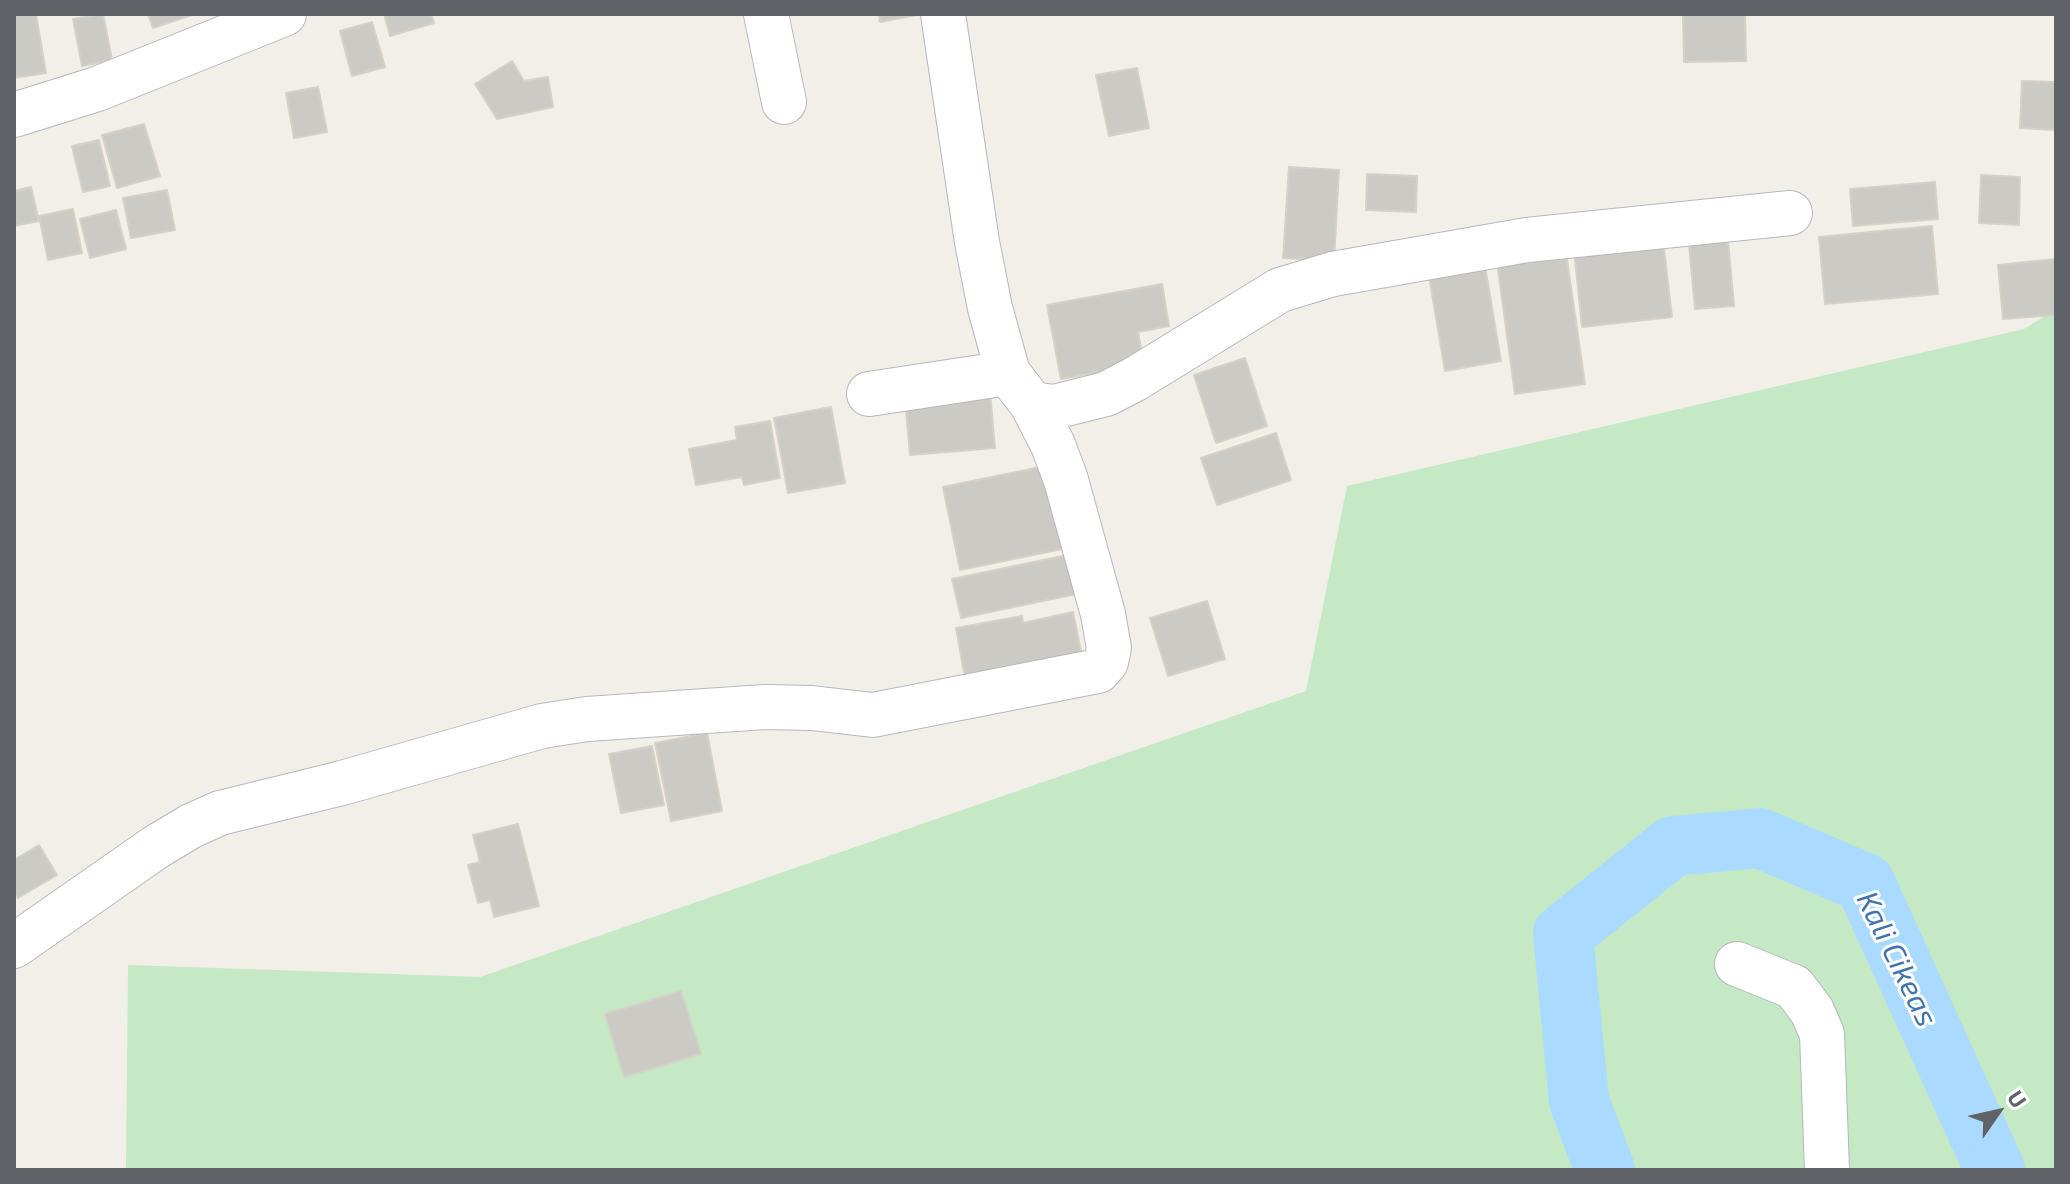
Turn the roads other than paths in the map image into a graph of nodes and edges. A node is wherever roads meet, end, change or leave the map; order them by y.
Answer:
1 (284, 14) edge
2 (766, 14) edge
3 (943, 14) edge
4 (784, 102) dead end
5 (14, 115) edge
6 (1790, 213) dead end
7 (1020, 388) junction
8 (869, 394) dead end
9 (14, 946) edge
10 (1737, 964) dead end
11 (1827, 1170) edge

1 - 5 street
2 - 4 street
3 - 7 street
6 - 7 street
7 - 8 street
7 - 9 street
10 - 11 street

